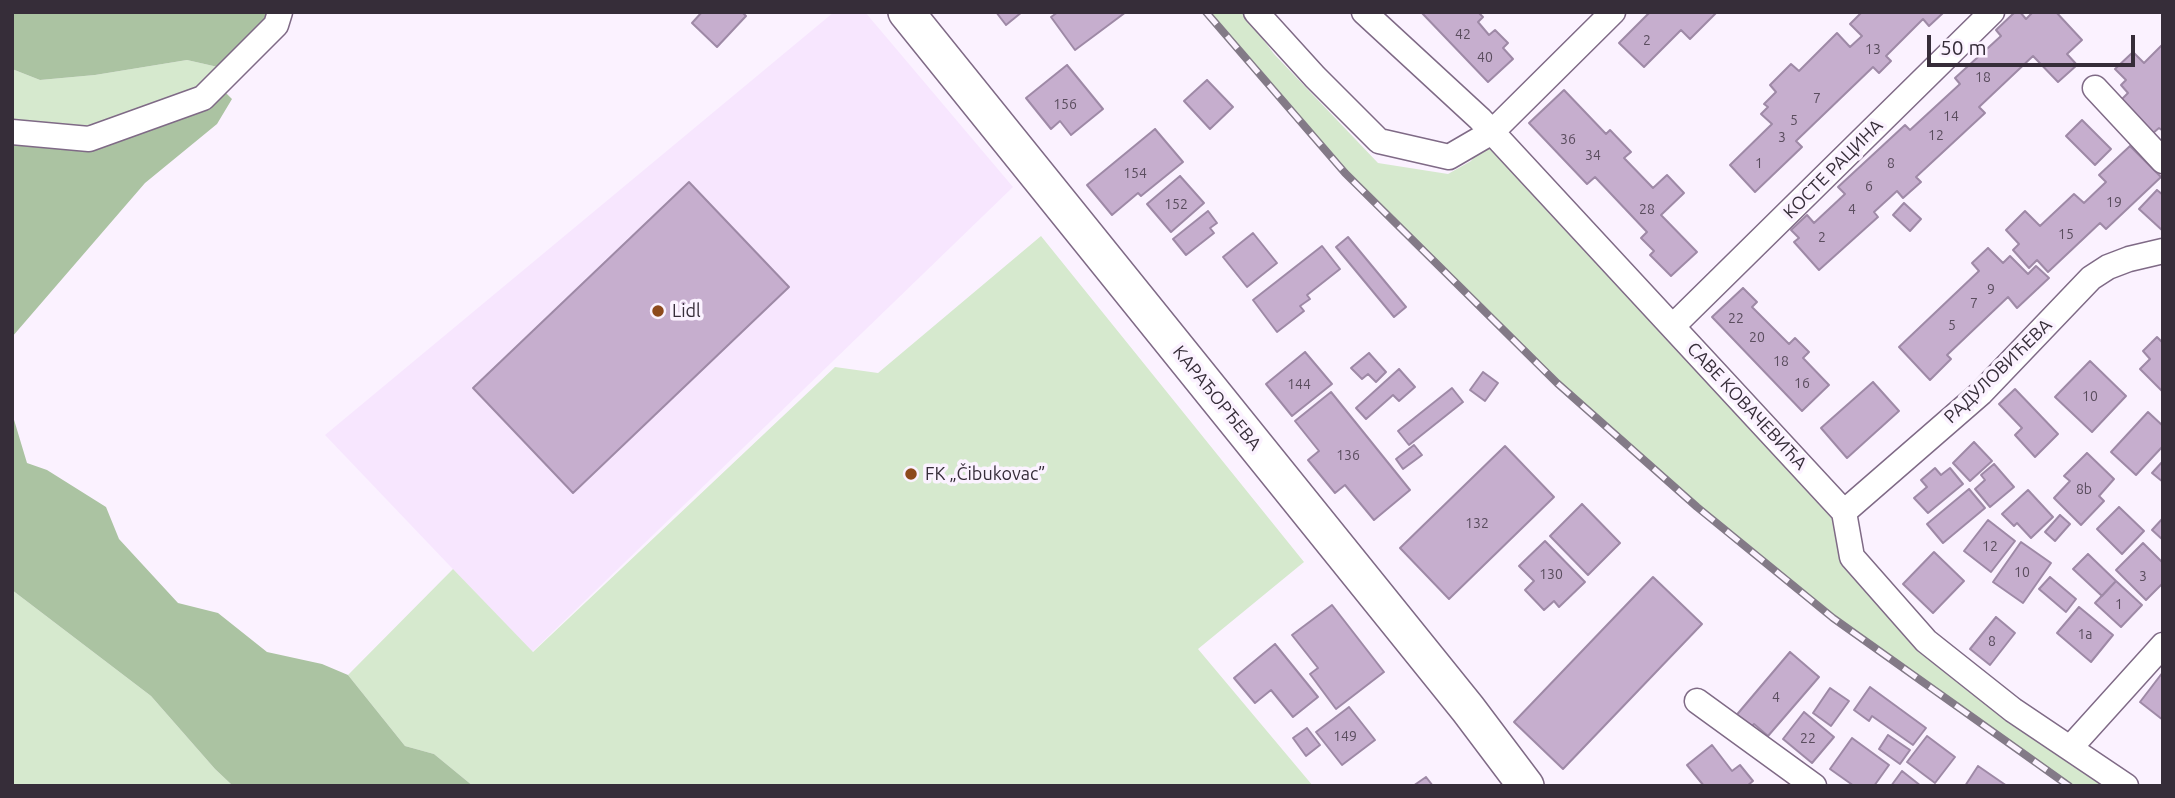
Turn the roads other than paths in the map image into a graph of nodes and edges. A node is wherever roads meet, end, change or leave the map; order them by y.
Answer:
1 (280, 12) edge
2 (906, 12) edge
3 (1256, 12) edge
4 (1364, 12) edge
5 (1613, 12) edge
6 (1992, 12) edge
7 (2095, 88) dead end
8 (12, 132) edge
9 (1492, 132) junction
10 (2163, 161) edge
11 (2163, 251) edge
12 (1673, 326) junction
13 (1844, 512) junction
14 (2163, 645) edge
15 (1697, 701) dead end
16 (2070, 748) junction
17 (1526, 786) edge
18 (1814, 786) edge
19 (2126, 786) edge

1 - 8 street
2 - 17 street, КАРАЂОРЂЕВА
3 - 9 street
4 - 9 street, САВЕ КОВАЧЕВИЋА
5 - 9 street
6 - 12 street, КОСТЕ РАЦИНА
7 - 10 street
9 - 12 street, САВЕ КОВАЧЕВИЋА
11 - 13 street, РАДУЛОВИЋЕВА
12 - 13 street, САВЕ КОВАЧЕВИЋА
13 - 16 street
14 - 16 street
15 - 18 street
16 - 19 street

